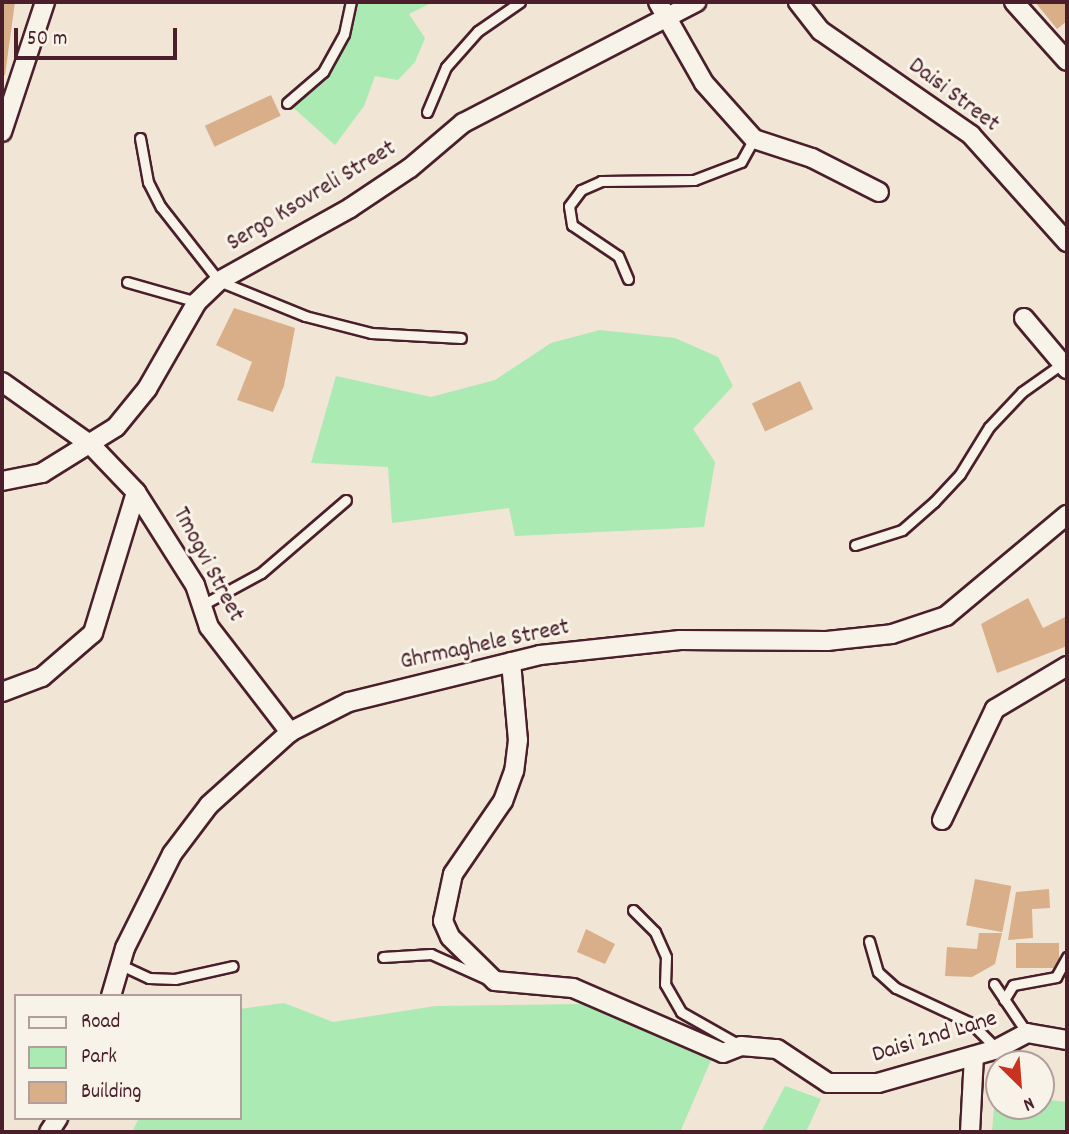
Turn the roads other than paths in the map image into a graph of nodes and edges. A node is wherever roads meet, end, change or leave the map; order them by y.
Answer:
1 (45, 2) edge
2 (351, 2) edge
3 (520, 2) edge
4 (658, 2) edge
5 (696, 2) edge
6 (798, 2) edge
7 (1014, 2) edge
8 (666, 21) junction
9 (1067, 61) edge
10 (288, 103) dead end
11 (427, 112) dead end
12 (2, 132) edge
13 (140, 138) dead end
14 (754, 139) junction
15 (879, 192) dead end
16 (1067, 242) edge
17 (628, 279) dead end
18 (219, 281) junction
19 (127, 282) dead end
20 (197, 302) junction
21 (1024, 318) dead end
22 (461, 338) dead end
23 (1065, 366) edge
24 (2, 382) edge
25 (91, 445) junction
26 (2, 481) edge
27 (136, 492) junction
28 (346, 500) dead end
29 (1067, 515) edge
30 (855, 545) dead end
31 (202, 605) junction
32 (511, 662) junction
33 (1067, 666) edge
34 (2, 692) edge
35 (290, 732) junction
36 (942, 820) dead end
37 (633, 910) dead end
38 (869, 941) dead end
39 (383, 957) dead end
40 (1067, 957) edge
41 (121, 965) junction
42 (233, 966) dead end
43 (495, 981) junction
44 (993, 984) dead end
45 (112, 994) edge
46 (1004, 1000) junction
47 (1027, 1033) junction
48 (1067, 1040) edge
49 (741, 1046) junction
50 (997, 1049) junction
51 (974, 1056) junction
52 (970, 1132) edge

1 - 12 street
2 - 10 lane
3 - 11 lane
4 - 8 street
5 - 8 street, Sergo Ksovreli Street
6 - 16 street, Daisi Street
7 - 9 street
8 - 14 street
8 - 18 street, Sergo Ksovreli Street
13 - 18 lane
14 - 15 street
14 - 17 lane
18 - 20 street, Sergo Ksovreli Street
18 - 22 lane
19 - 20 lane
20 - 25 street, Sergo Ksovreli Street
21 - 23 street
23 - 30 lane
24 - 25 street, Tmogvi Street
25 - 26 street, Sergo Ksovreli Street
25 - 27 street, Tmogvi Street
27 - 31 street, Tmogvi Street
27 - 34 street
28 - 31 lane
29 - 32 street, Ghrmaghele Street
31 - 35 street, Tmogvi Street
32 - 35 street, Ghrmaghele Street
32 - 43 street
33 - 36 street
35 - 41 street, Ghrmaghele Street
37 - 49 lane
38 - 50 lane
39 - 43 lane
40 - 46 lane
41 - 42 lane
41 - 45 street, Ghrmaghele Street
43 - 49 street, Daisi 2nd Lane
44 - 46 lane
46 - 47 lane
47 - 48 street, Daisi 2nd Lane
47 - 50 street, Daisi 2nd Lane
49 - 51 street, Daisi 2nd Lane
50 - 51 street, Daisi 2nd Lane
51 - 52 street

